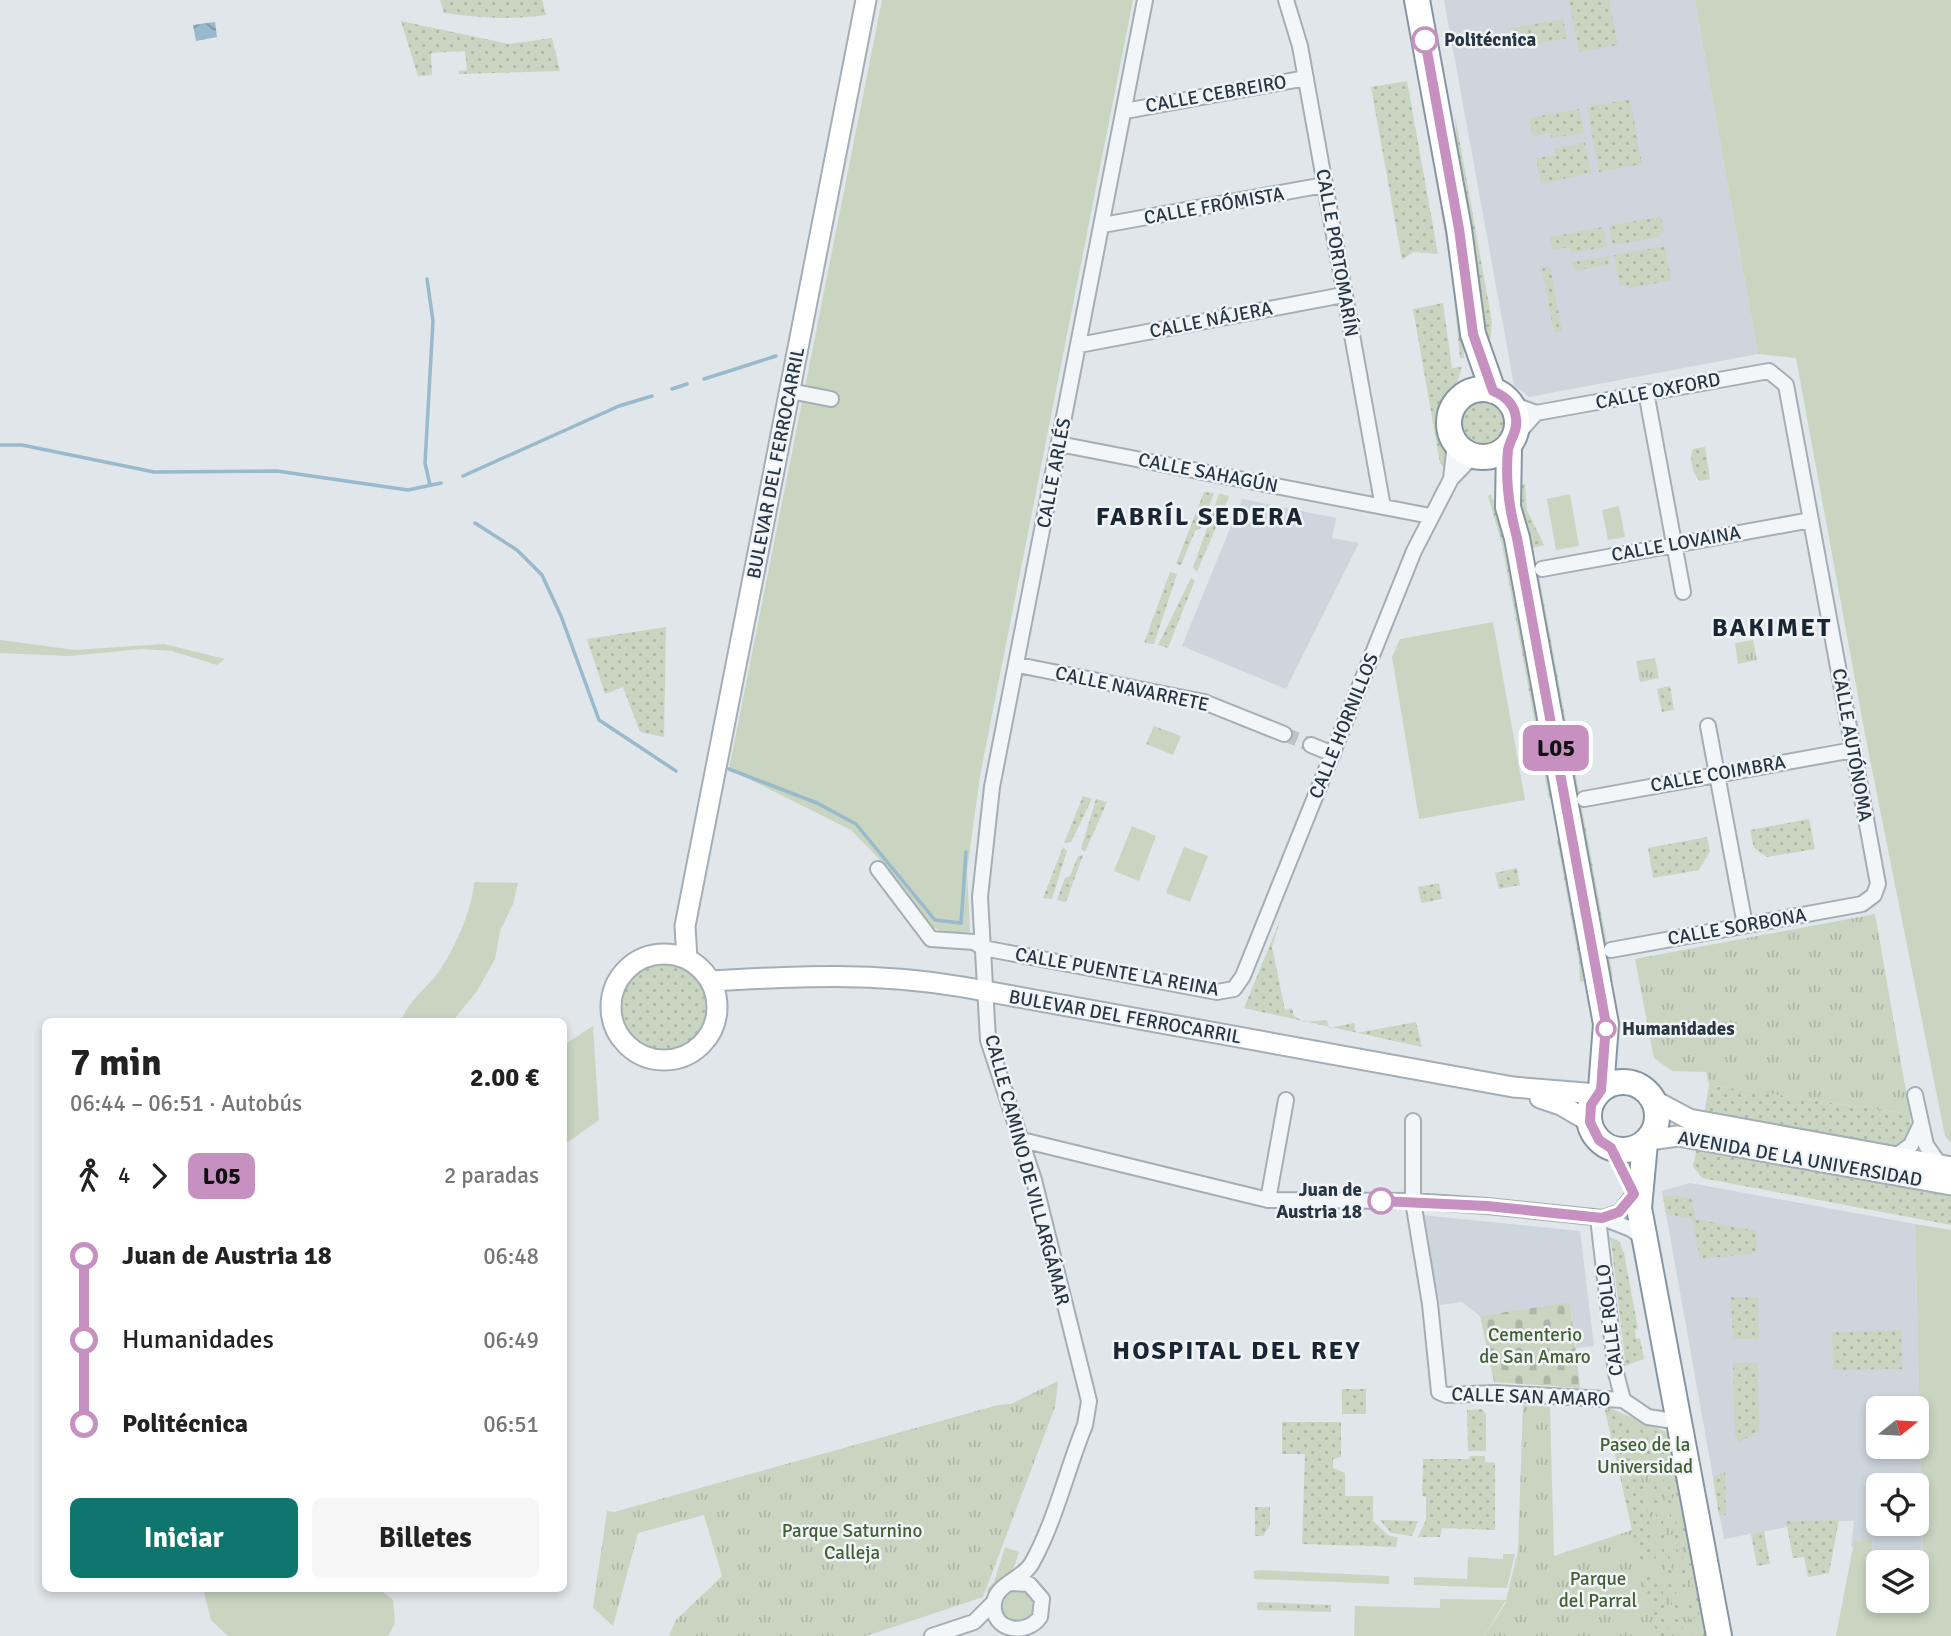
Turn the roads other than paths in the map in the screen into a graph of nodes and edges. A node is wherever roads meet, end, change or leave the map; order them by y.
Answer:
1 (866, 0) edge
2 (1145, 0) edge
3 (1286, 0) edge
4 (1417, 0) edge
5 (1428, 0) edge
6 (1423, 27) junction
7 (1306, 78) junction
8 (1125, 111) junction
9 (1324, 185) junction
10 (1104, 225) junction
11 (1343, 295) junction
12 (1473, 334) junction
13 (1079, 345) junction
14 (1779, 376) joint
15 (790, 391) junction
16 (1646, 392) junction
17 (1461, 397) junction
18 (1502, 397) junction
19 (831, 399) dead end
20 (1536, 413) junction
21 (1511, 442) junction
22 (1059, 444) junction
23 (1469, 452) junction
24 (1451, 479) junction
25 (1508, 507) junction
26 (1390, 508) junction
27 (1430, 516) junction
28 (1811, 520) junction
29 (1418, 542) junction
30 (1674, 545) junction
31 (1542, 569) dead end
32 (1683, 592) dead end
33 (1017, 665) junction
34 (1708, 726) dead end
35 (1284, 734) tunnel mouth
36 (1311, 745) tunnel mouth
37 (1853, 750) junction
38 (1333, 754) junction
39 (1717, 775) junction
40 (1584, 799) dead end
41 (878, 869) dead end
42 (1863, 904) joint
43 (1745, 925) junction
44 (983, 948) junction
45 (1611, 950) dead end
46 (678, 957) junction
47 (1243, 976) joint
48 (713, 987) junction
49 (985, 991) junction
50 (1606, 1024) junction
51 (1513, 1087) junction
52 (1599, 1092) junction
53 (1646, 1093) junction
54 (1915, 1094) dead end
55 (1286, 1100) dead end
56 (1413, 1121) dead end
57 (1590, 1122) junction
58 (1920, 1126) junction
59 (1022, 1140) junction
60 (1647, 1141) junction
61 (1611, 1148) junction
62 (1896, 1156) junction
63 (1946, 1166) edge
64 (1951, 1185) edge
65 (1268, 1200) junction
66 (1413, 1201) junction
67 (1637, 1201) junction
68 (1600, 1218) junction
69 (1646, 1241) junction
70 (1623, 1400) junction
71 (1680, 1422) junction
72 (1033, 1563) junction
73 (1011, 1583) junction
74 (1034, 1588) junction
75 (994, 1602) junction
76 (974, 1622) junction
77 (1000, 1628) edge
78 (1024, 1633) edge
79 (932, 1636) edge
80 (1719, 1636) edge

1 - 15 main road, BULEVAR DEL FERROCARRIL
2 - 8 street, CALLE ARLÉS
3 - 7 street, CALLE PORTOMARÍN
4 - 6 highway
5 - 6 street
6 - 12 highway
7 - 8 street, CALLE CEBREIRO
7 - 9 street, CALLE PORTOMARÍN
8 - 10 street, CALLE ARLÉS
9 - 10 street, CALLE FRÓMISTA
9 - 11 street, CALLE PORTOMARÍN
10 - 13 street, CALLE ARLÉS
11 - 13 street, CALLE NÁJERA
11 - 26 street, CALLE PORTOMARÍN
12 - 17 highway
12 - 18 highway
13 - 22 street, CALLE ARLÉS
14 - 16 street, CALLE OXFORD
14 - 28 street, CALLE AUTÓNOMA
15 - 19 street
15 - 46 main road, BULEVAR DEL FERROCARRIL
16 - 20 street, CALLE OXFORD
16 - 30 street
17 - 18 highway
17 - 23 highway
18 - 20 street
18 - 21 highway
20 - 21 street
21 - 23 highway
21 - 25 highway
22 - 26 street, CALLE SAHAGÚN
22 - 33 street, CALLE ARLÉS
23 - 24 street, CALLE HORNILLOS
23 - 24 street, CALLE HORNILLOS
23 - 25 highway
24 - 27 street, CALLE HORNILLOS
25 - 50 highway
26 - 27 street, CALLE SAHAGÚN
26 - 29 street
27 - 29 street, CALLE HORNILLOS
28 - 30 street, CALLE LOVAINA
28 - 37 street, CALLE AUTÓNOMA
29 - 38 street, CALLE HORNILLOS
30 - 31 street, CALLE LOVAINA
30 - 32 street
33 - 35 street, CALLE NAVARRETE
33 - 44 street, CALLE ARLÉS
34 - 39 street
36 - 38 street
37 - 39 street, CALLE COIMBRA
37 - 42 street, CALLE AUTÓNOMA
38 - 47 street, CALLE HORNILLOS
39 - 40 street, CALLE COIMBRA
39 - 43 street
41 - 44 street
42 - 43 street, CALLE SORBONA
43 - 45 street, CALLE SORBONA
44 - 47 street, CALLE PUENTE LA REINA
44 - 49 street, CALLE CAMINO DE VILLARGÁMAR
46 - 48 main road
46 - 48 main road
48 - 49 main road, BULEVAR DEL FERROCARRIL
49 - 51 main road, BULEVAR DEL FERROCARRIL
49 - 59 street, CALLE CAMINO DE VILLARGÁMAR
50 - 52 highway
50 - 53 highway
51 - 52 main road, BULEVAR DEL FERROCARRIL
51 - 57 main road, BULEVAR DEL FERROCARRIL
52 - 53 highway
52 - 57 highway
53 - 60 highway
53 - 62 main road, AVENIDA DE LA UNIVERSIDAD
54 - 58 street
55 - 65 street
56 - 66 street
57 - 61 highway
58 - 62 street
58 - 63 street
59 - 65 street
59 - 72 street, CALLE CAMINO DE VILLARGÁMAR
60 - 61 highway
60 - 64 main road, AVENIDA DE LA UNIVERSIDAD
60 - 67 highway
61 - 67 highway
62 - 63 main road, AVENIDA DE LA UNIVERSIDAD
65 - 66 street
66 - 68 street
66 - 70 street, CALLE SAN AMARO
67 - 68 street
67 - 69 highway
68 - 69 street
68 - 70 street, CALLE ROLLO
69 - 71 highway
70 - 71 street, CALLE ROLLO
71 - 80 highway
72 - 73 street, CALLE CAMINO DE VILLARGÁMAR
72 - 74 street, CALLE CAMINO DE VILLARGÁMAR
73 - 74 street
73 - 75 street
74 - 78 street
75 - 76 street
75 - 77 street
76 - 77 street
76 - 79 street
77 - 78 street

